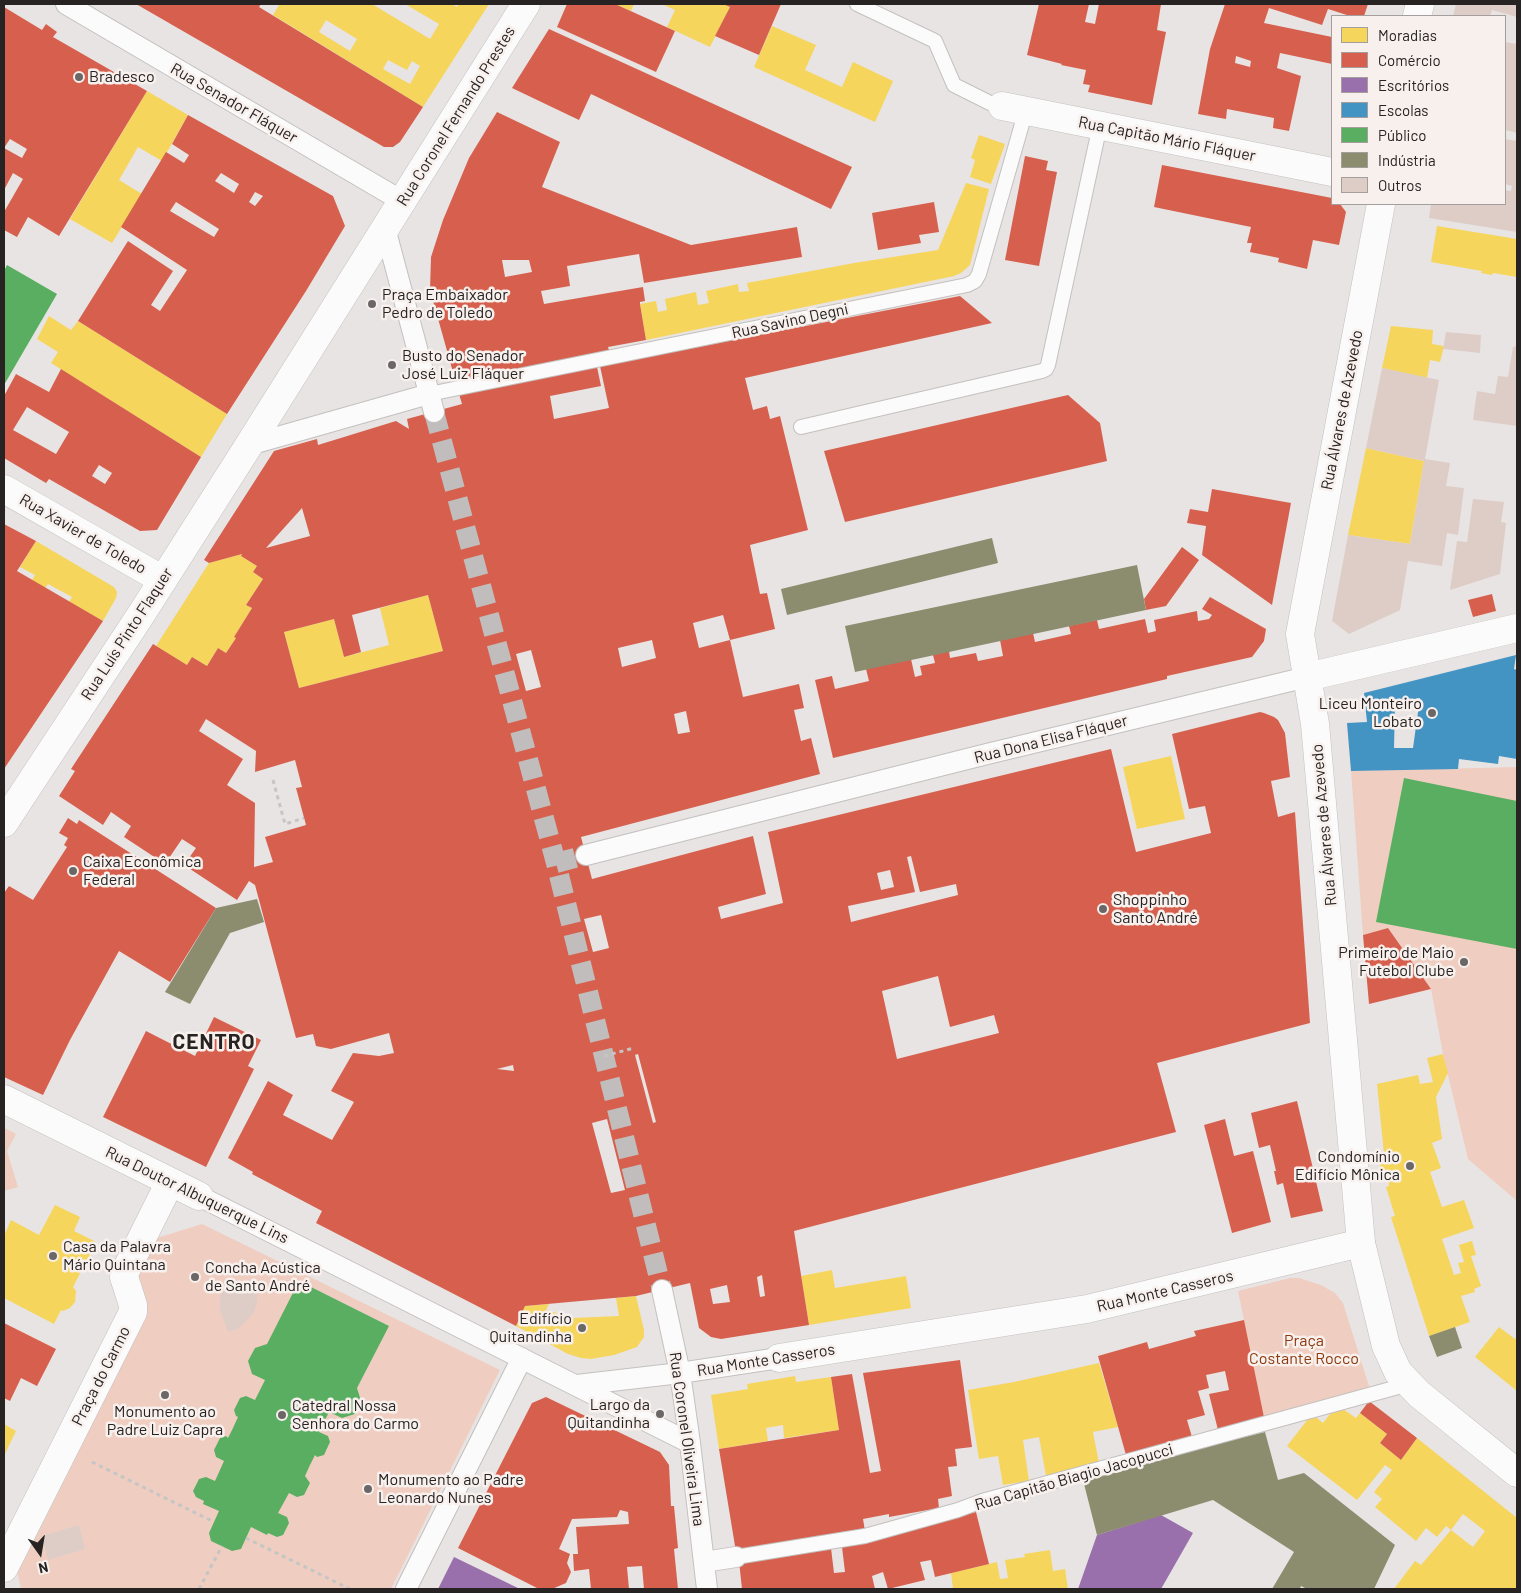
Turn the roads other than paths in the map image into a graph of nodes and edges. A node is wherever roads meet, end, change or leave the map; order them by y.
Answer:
1 (66, 4) edge
2 (526, 4) edge
3 (857, 4) edge
4 (1014, 108) junction
5 (1100, 125) junction
6 (1331, 172) edge
7 (402, 201) junction
8 (1381, 205) edge
9 (385, 228) junction
10 (432, 403) junction
11 (802, 427) dead end
12 (249, 444) junction
13 (4, 489) edge
14 (162, 580) junction
15 (1517, 628) edge
16 (1307, 676) junction
17 (4, 823) edge
18 (586, 856) tunnel mouth
19 (4, 1099) edge
20 (170, 1182) junction
21 (199, 1196) joint
22 (1361, 1244) junction
23 (662, 1290) tunnel mouth
24 (522, 1358) junction
25 (779, 1358) joint
26 (680, 1373) junction
27 (1409, 1384) junction
28 (577, 1385) junction
29 (690, 1443) junction
30 (1517, 1473) edge
31 (736, 1556) joint
32 (704, 1562) junction
33 (4, 1568) edge
34 (406, 1589) edge
35 (707, 1589) edge

1 - 7 street, Rua Senador Fláquer
2 - 7 street, Rua Coronel Fernando Prestes
3 - 4 lane
4 - 5 street, Rua Capitão Mário Fláquer
4 - 10 lane, Rua Savino Degni
5 - 6 street, Rua Capitão Mário Fláquer
5 - 11 lane
7 - 9 street, Rua Coronel Fernando Prestes
8 - 16 street, Rua Álvares de Azevedo
9 - 10 street
9 - 12 street
10 - 12 street
12 - 14 street, Rua Luís Pinto Flaquer
13 - 14 street, Rua Xavier de Toledo
14 - 17 street, Rua Luís Pinto Flaquer
15 - 16 street, Rua Dona Elisa Fláquer
16 - 18 street, Rua Dona Elisa Fláquer
16 - 22 street, Rua Álvares de Azevedo
19 - 20 street, Rua Doutor Albuquerque Lins
20 - 21 street, Rua Doutor Albuquerque Lins
20 - 33 street, Praça do Carmo
21 - 24 street, Rua Doutor Albuquerque Lins
22 - 25 street, Rua Monte Casseros
22 - 27 street
23 - 26 street, Rua Coronel Oliveira Lima
24 - 28 street, Rua Doutor Albuquerque Lins
24 - 34 street
25 - 26 street, Rua Monte Casseros
26 - 28 street
26 - 29 street, Rua Coronel Oliveira Lima
27 - 30 street
27 - 31 lane, Rua Capitão Biagio Jacopucci
28 - 29 street
29 - 32 street, Rua Coronel Oliveira Lima
31 - 32 street
32 - 35 street, Rua Coronel Oliveira Lima

